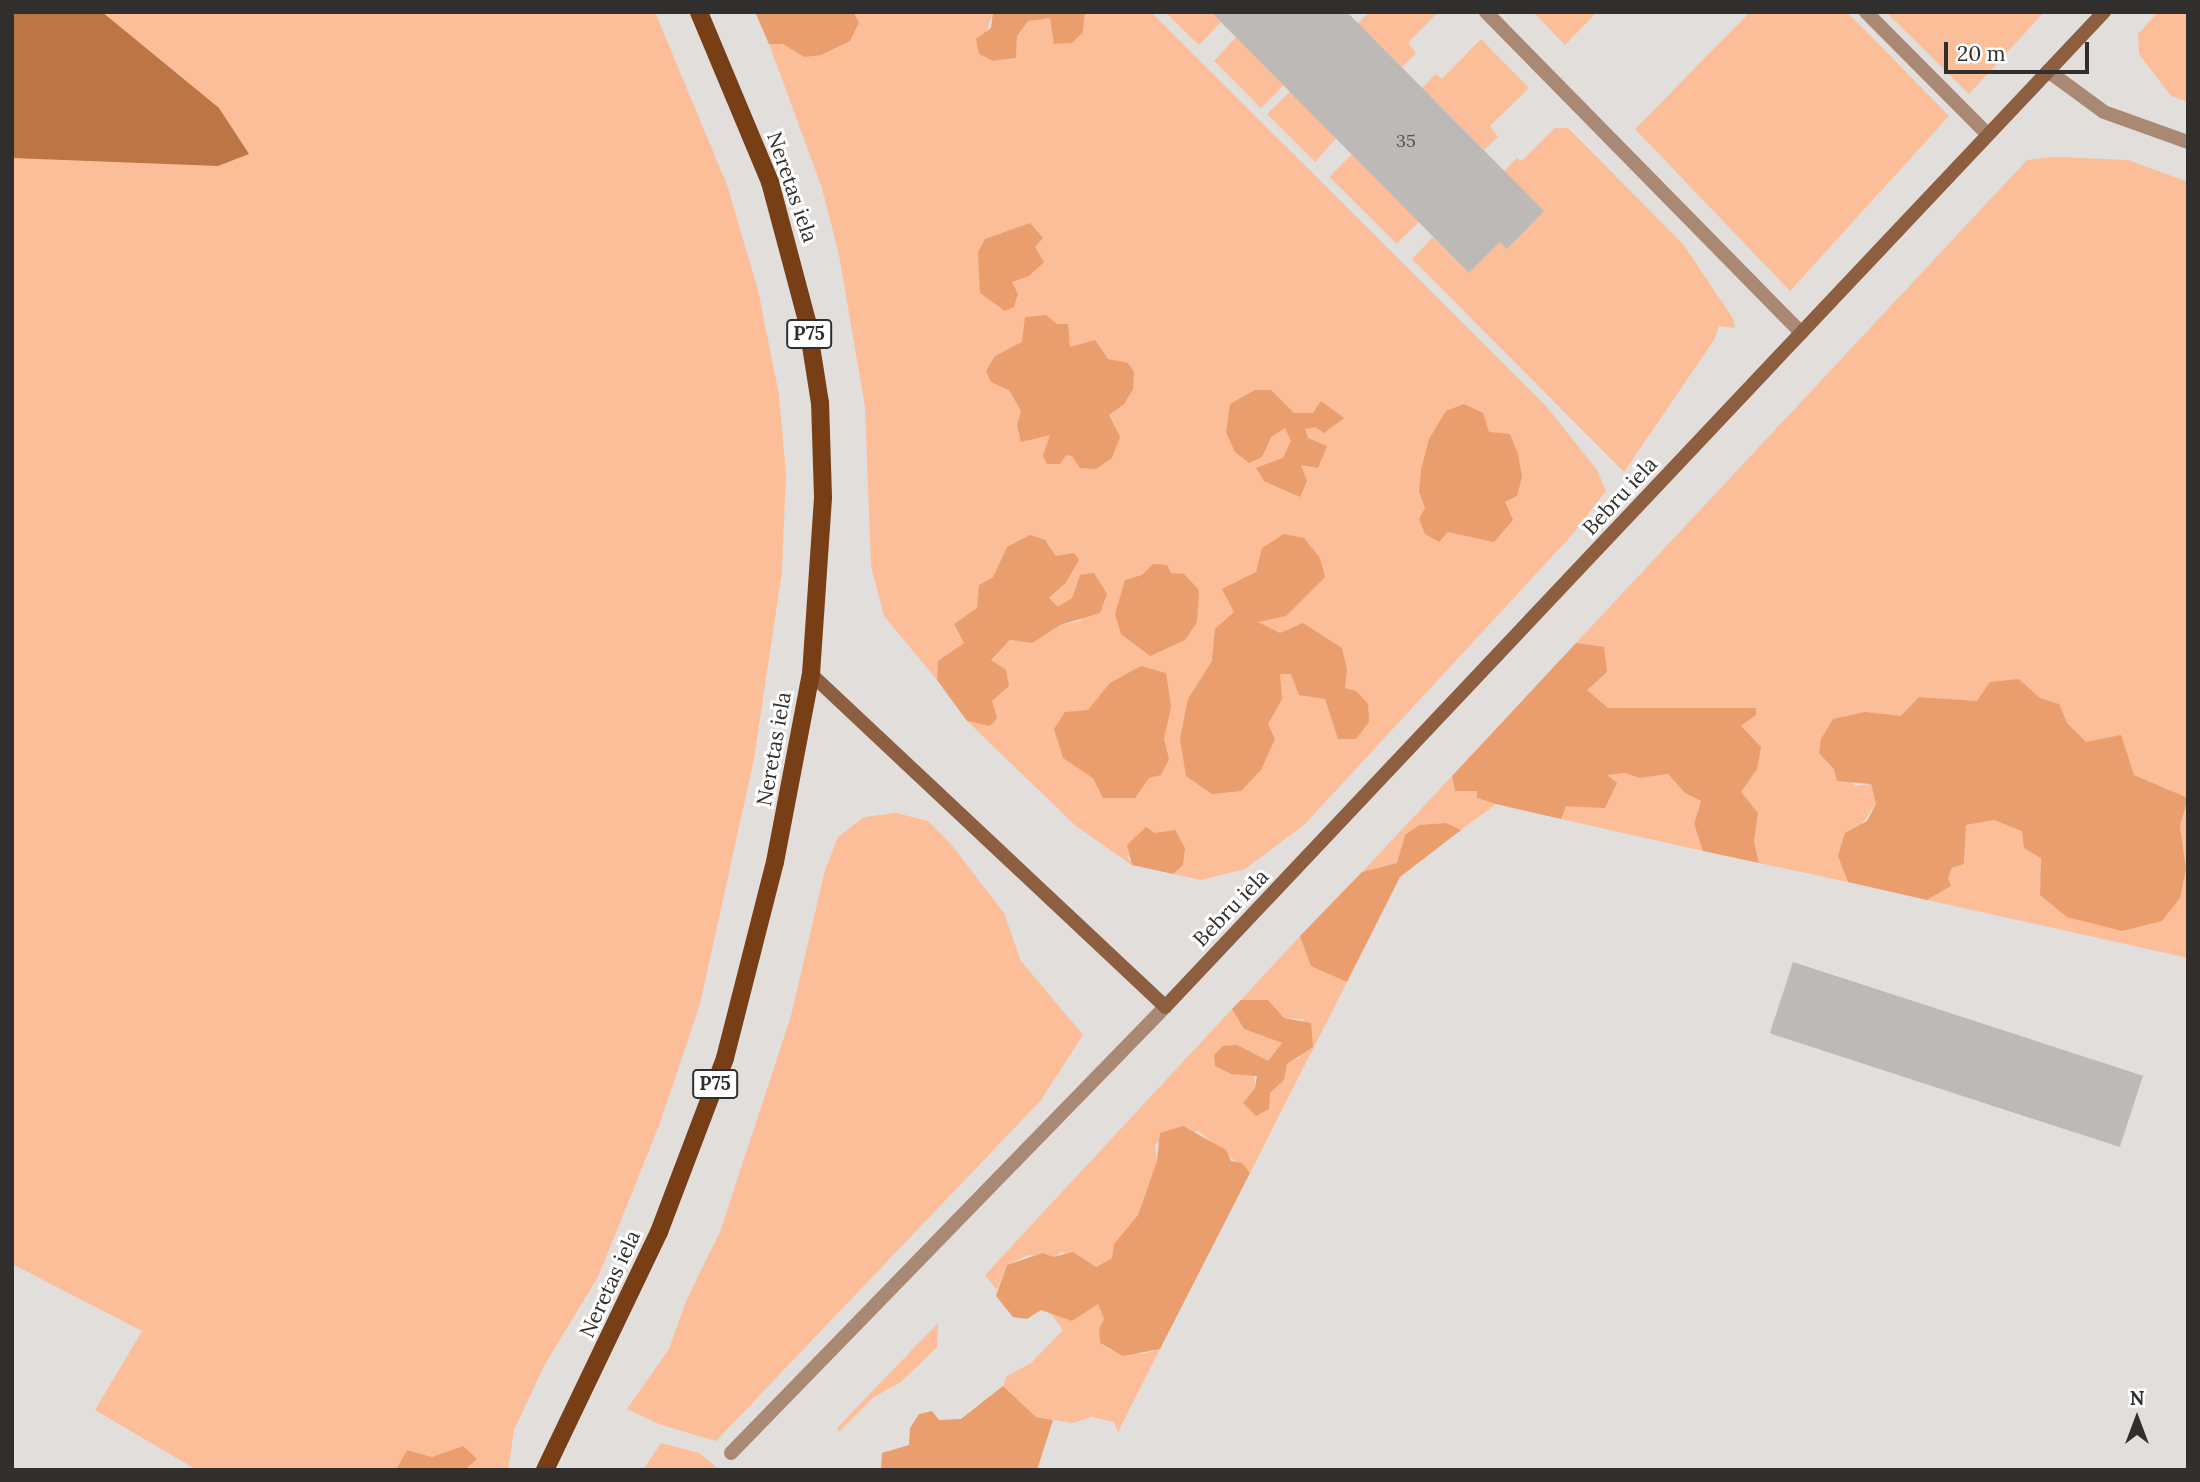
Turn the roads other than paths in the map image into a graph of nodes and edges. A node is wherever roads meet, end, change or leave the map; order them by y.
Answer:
1 (699, 12) edge
2 (1486, 12) edge
3 (1866, 12) edge
4 (2104, 12) edge
5 (2048, 71) junction
6 (1987, 134) junction
7 (2188, 142) edge
8 (1801, 333) junction
9 (811, 674) junction
10 (1165, 1007) junction
11 (731, 1453) dead end
12 (545, 1470) edge

1 - 9 main road, Neretas iela / P75
2 - 8 street
3 - 6 street
4 - 5 street, Bebru iela
5 - 6 street, Bebru iela
5 - 7 street
6 - 8 street, Bebru iela
8 - 10 street, Bebru iela
9 - 10 street
9 - 12 main road, Neretas iela / P75
10 - 11 street

